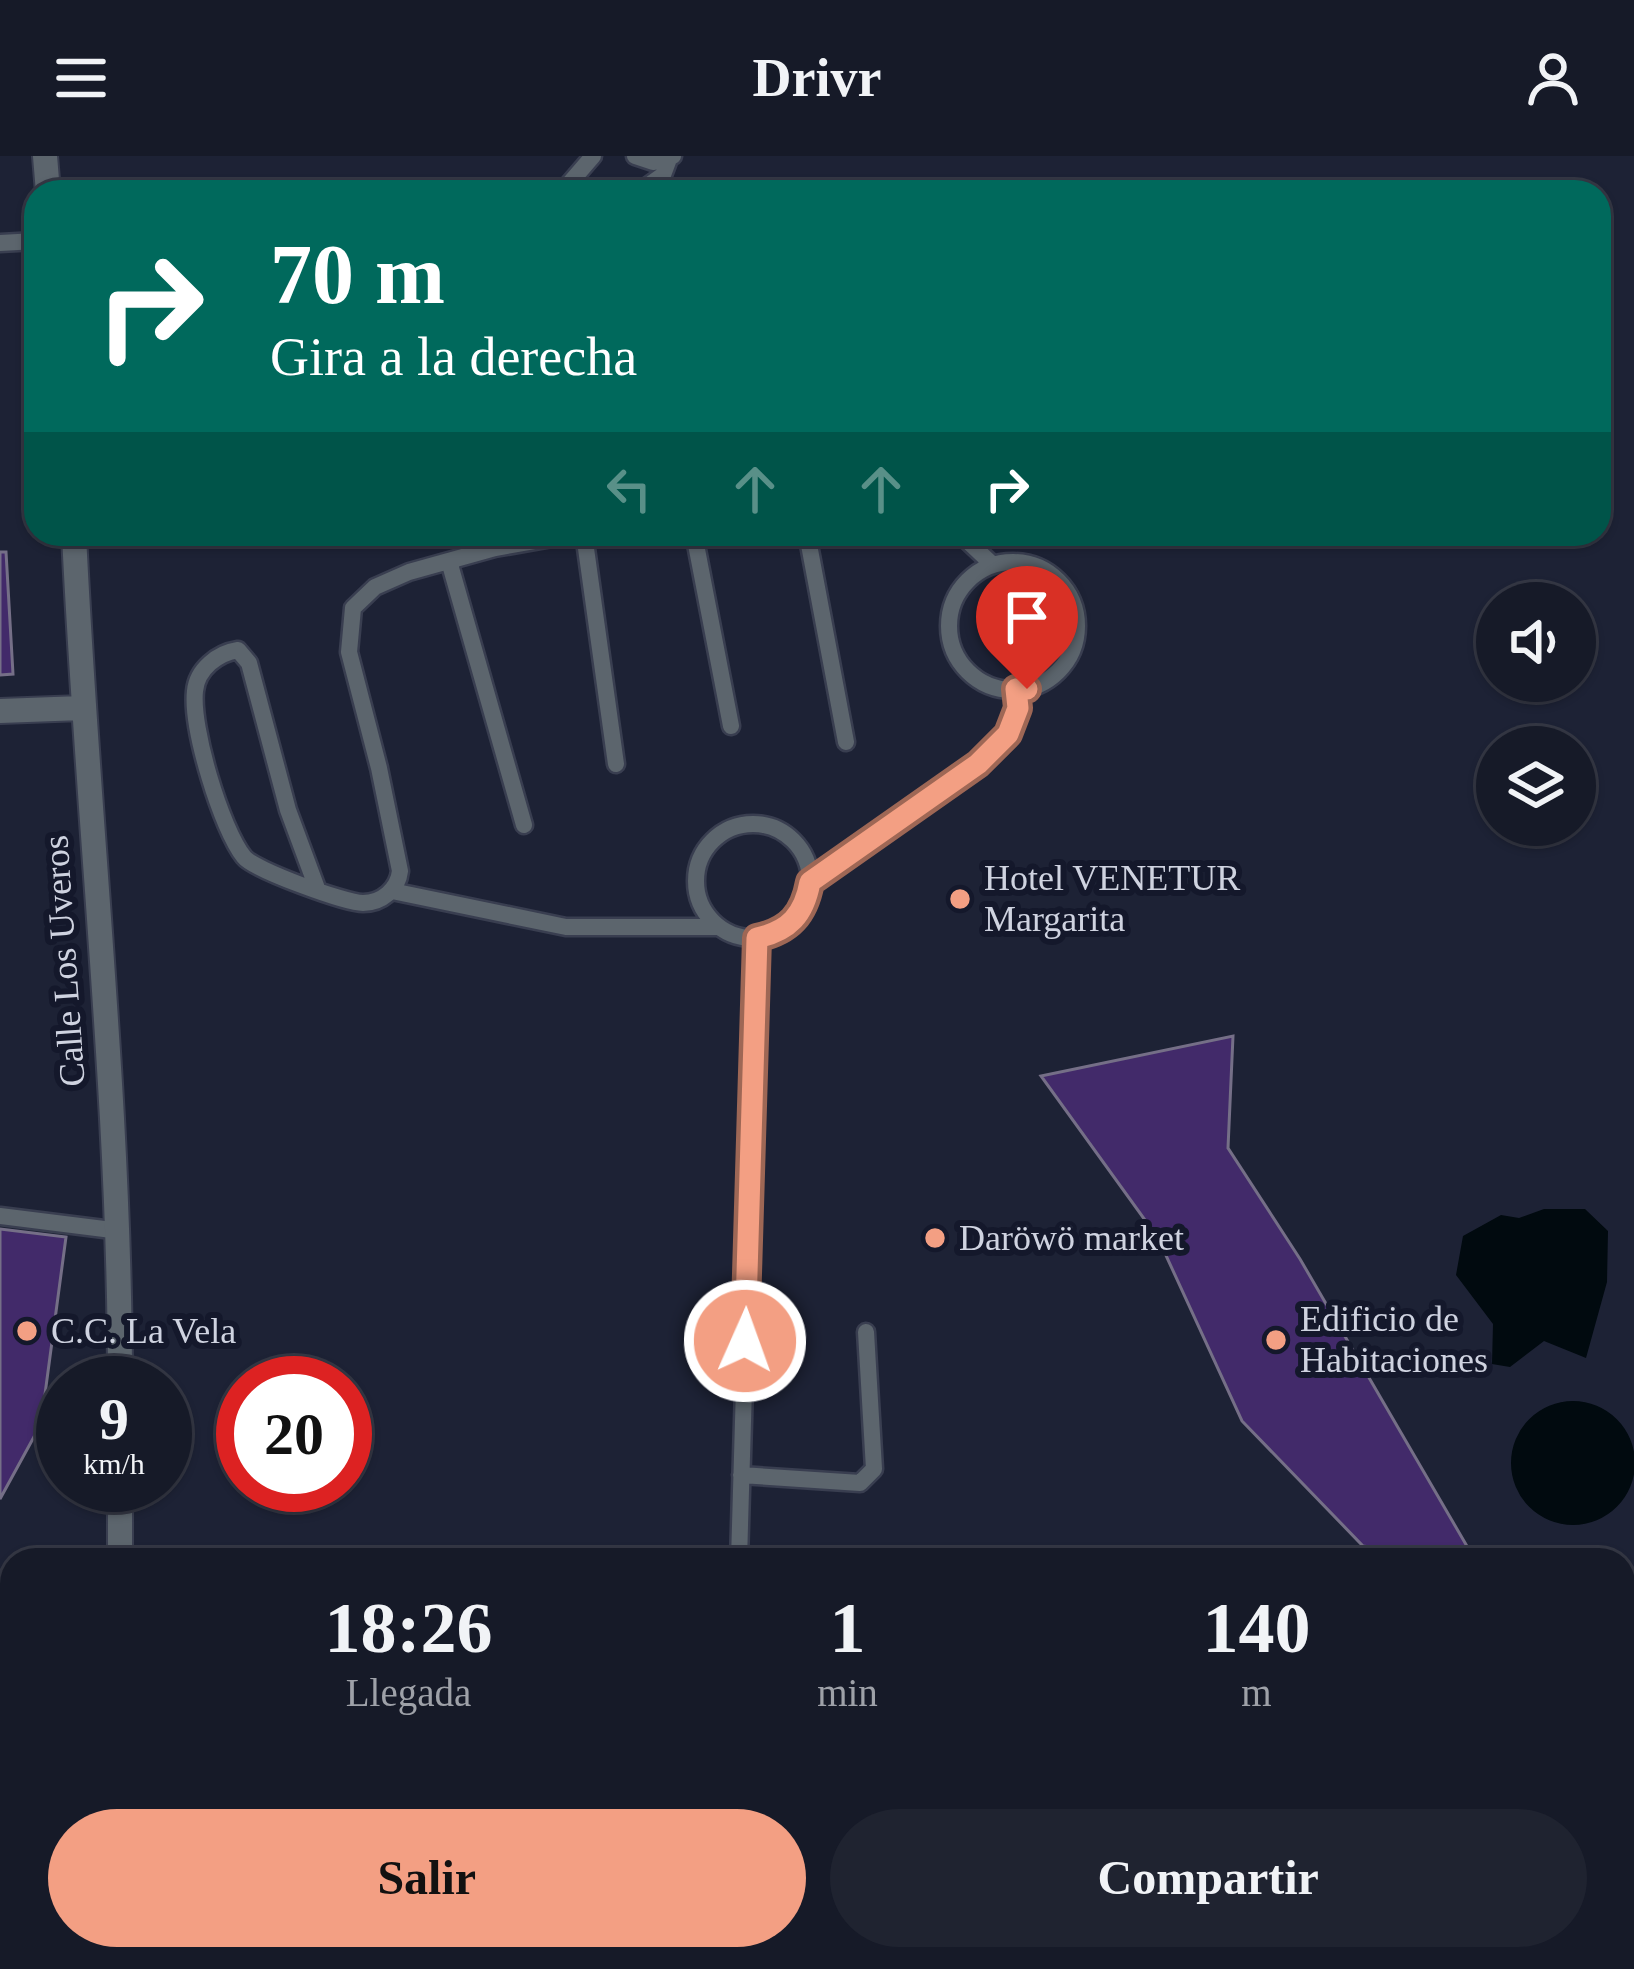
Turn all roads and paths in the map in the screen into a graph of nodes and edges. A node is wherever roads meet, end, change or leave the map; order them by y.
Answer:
1 (593, 156) edge
2 (635, 156) edge
3 (671, 158) edge
4 (572, 180) edge
5 (75, 546) edge
6 (521, 546) edge
7 (581, 546) edge
8 (696, 546) edge
9 (809, 546) edge
10 (973, 546) edge
11 (449, 561) junction
12 (992, 564) junction
13 (1016, 689) junction
14 (82, 708) junction
15 (0, 711) edge
16 (731, 726) dead end
17 (846, 742) dead end
18 (616, 764) dead end
19 (524, 825) dead end
20 (810, 882) junction
21 (318, 891) junction
22 (392, 891) junction
23 (718, 927) junction
24 (757, 938) junction
25 (0, 1216) edge
26 (120, 1231) junction
27 (866, 1332) dead end
28 (120, 1356) edge
29 (741, 1475) junction
30 (120, 1512) edge
31 (121, 1548) edge
32 (739, 1548) edge

1 - 4 lane
2 - 3 lane
5 - 14 street, Calle Los Uveros
6 - 11 lane
7 - 18 lane
8 - 16 lane
9 - 17 lane
10 - 12 lane
11 - 19 lane
11 - 22 lane
12 - 13 lane
12 - 13 lane
13 - 20 lane
14 - 15 street
14 - 26 street, Calle Los Uveros
20 - 23 lane
20 - 24 lane
21 - 21 lane
21 - 22 lane
22 - 23 lane
23 - 24 lane
24 - 29 lane
25 - 26 lane
26 - 28 street, Calle Los Uveros
27 - 29 lane
29 - 32 lane
30 - 31 street

